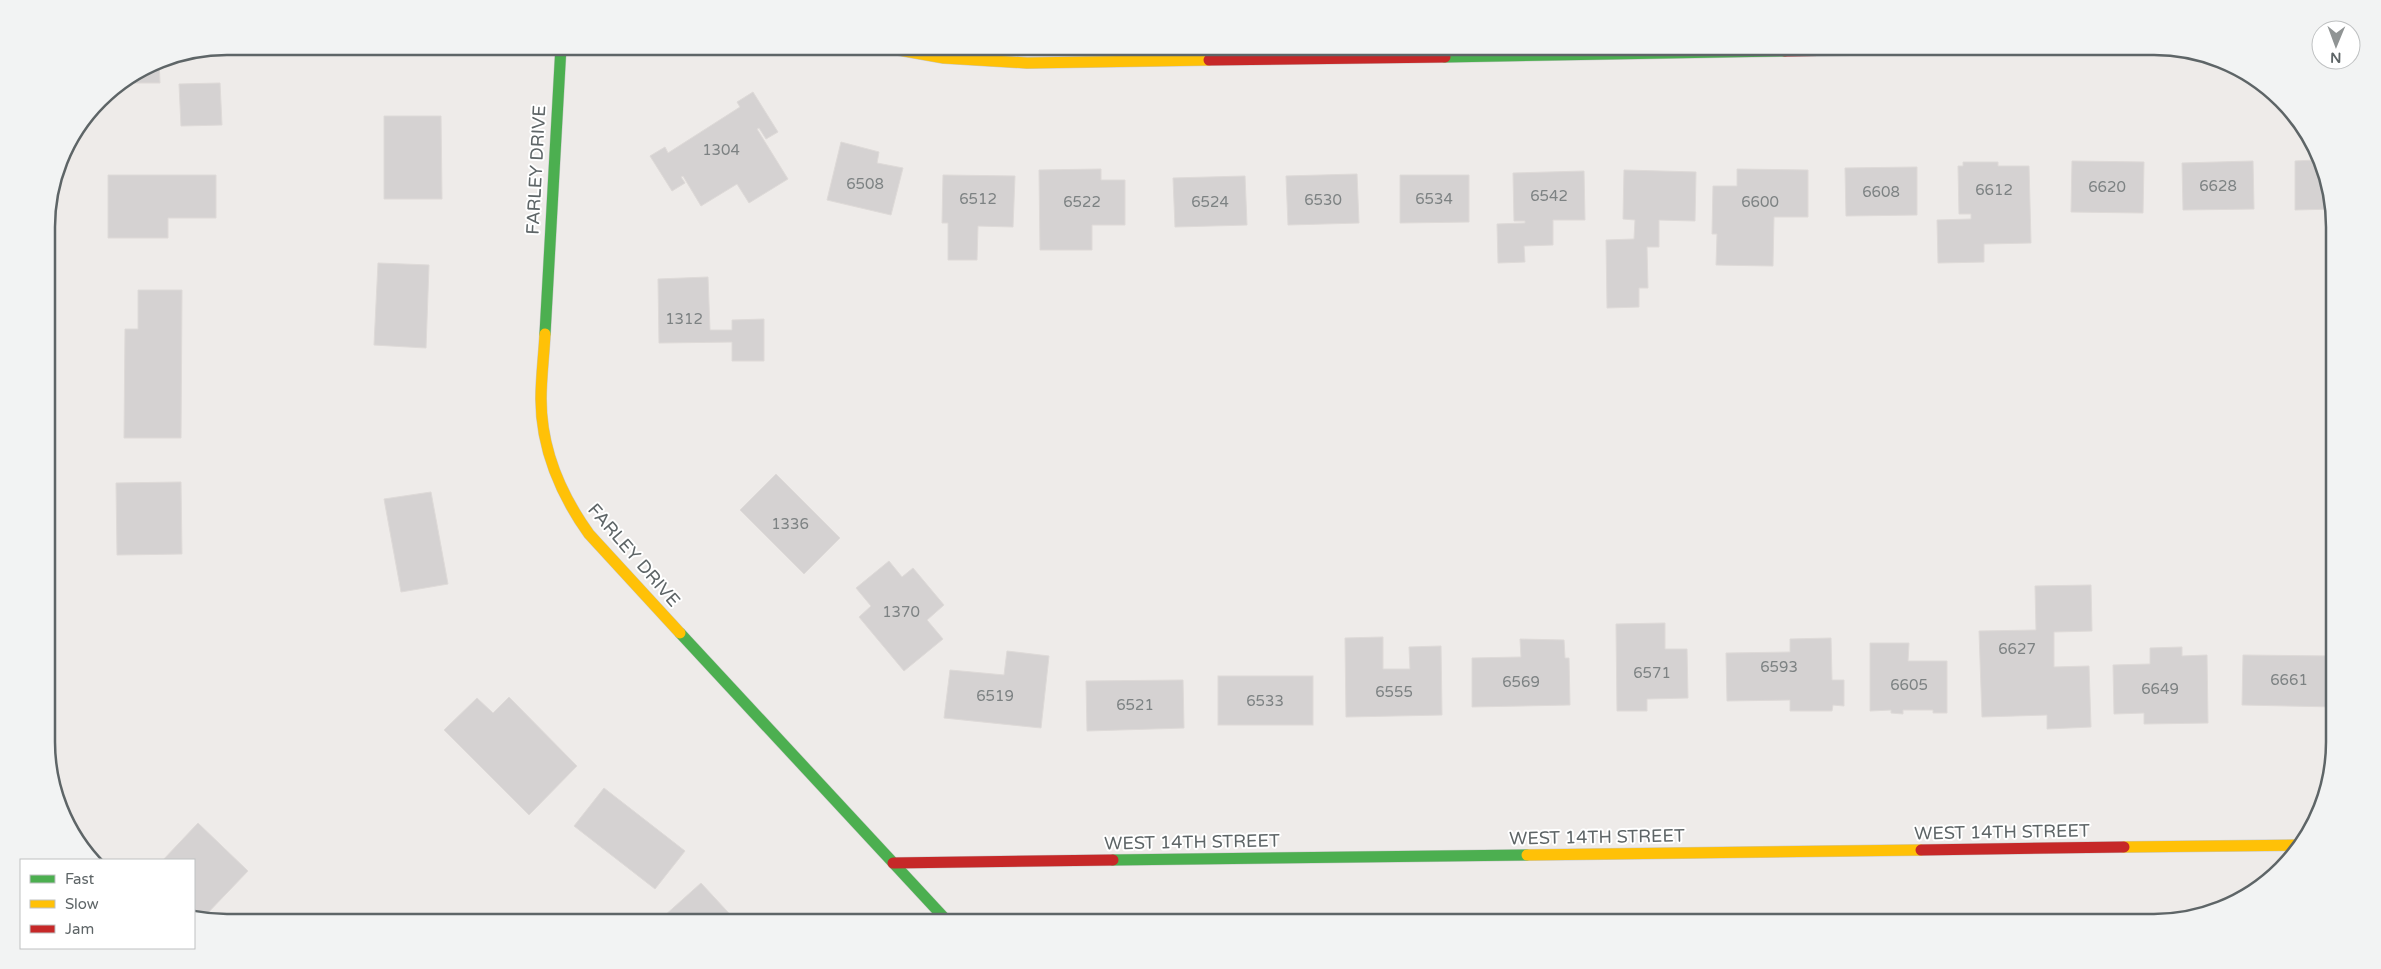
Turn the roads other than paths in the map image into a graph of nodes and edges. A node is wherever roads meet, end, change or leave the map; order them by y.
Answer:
1 (560, 55) edge
2 (927, 55) edge
3 (1542, 55) edge
4 (2291, 845) edge
5 (893, 863) junction
6 (941, 914) edge

1 - 5 street, FARLEY DRIVE
2 - 3 street
4 - 5 street, WEST 14TH STREET
5 - 6 street, FARLEY DRIVE

